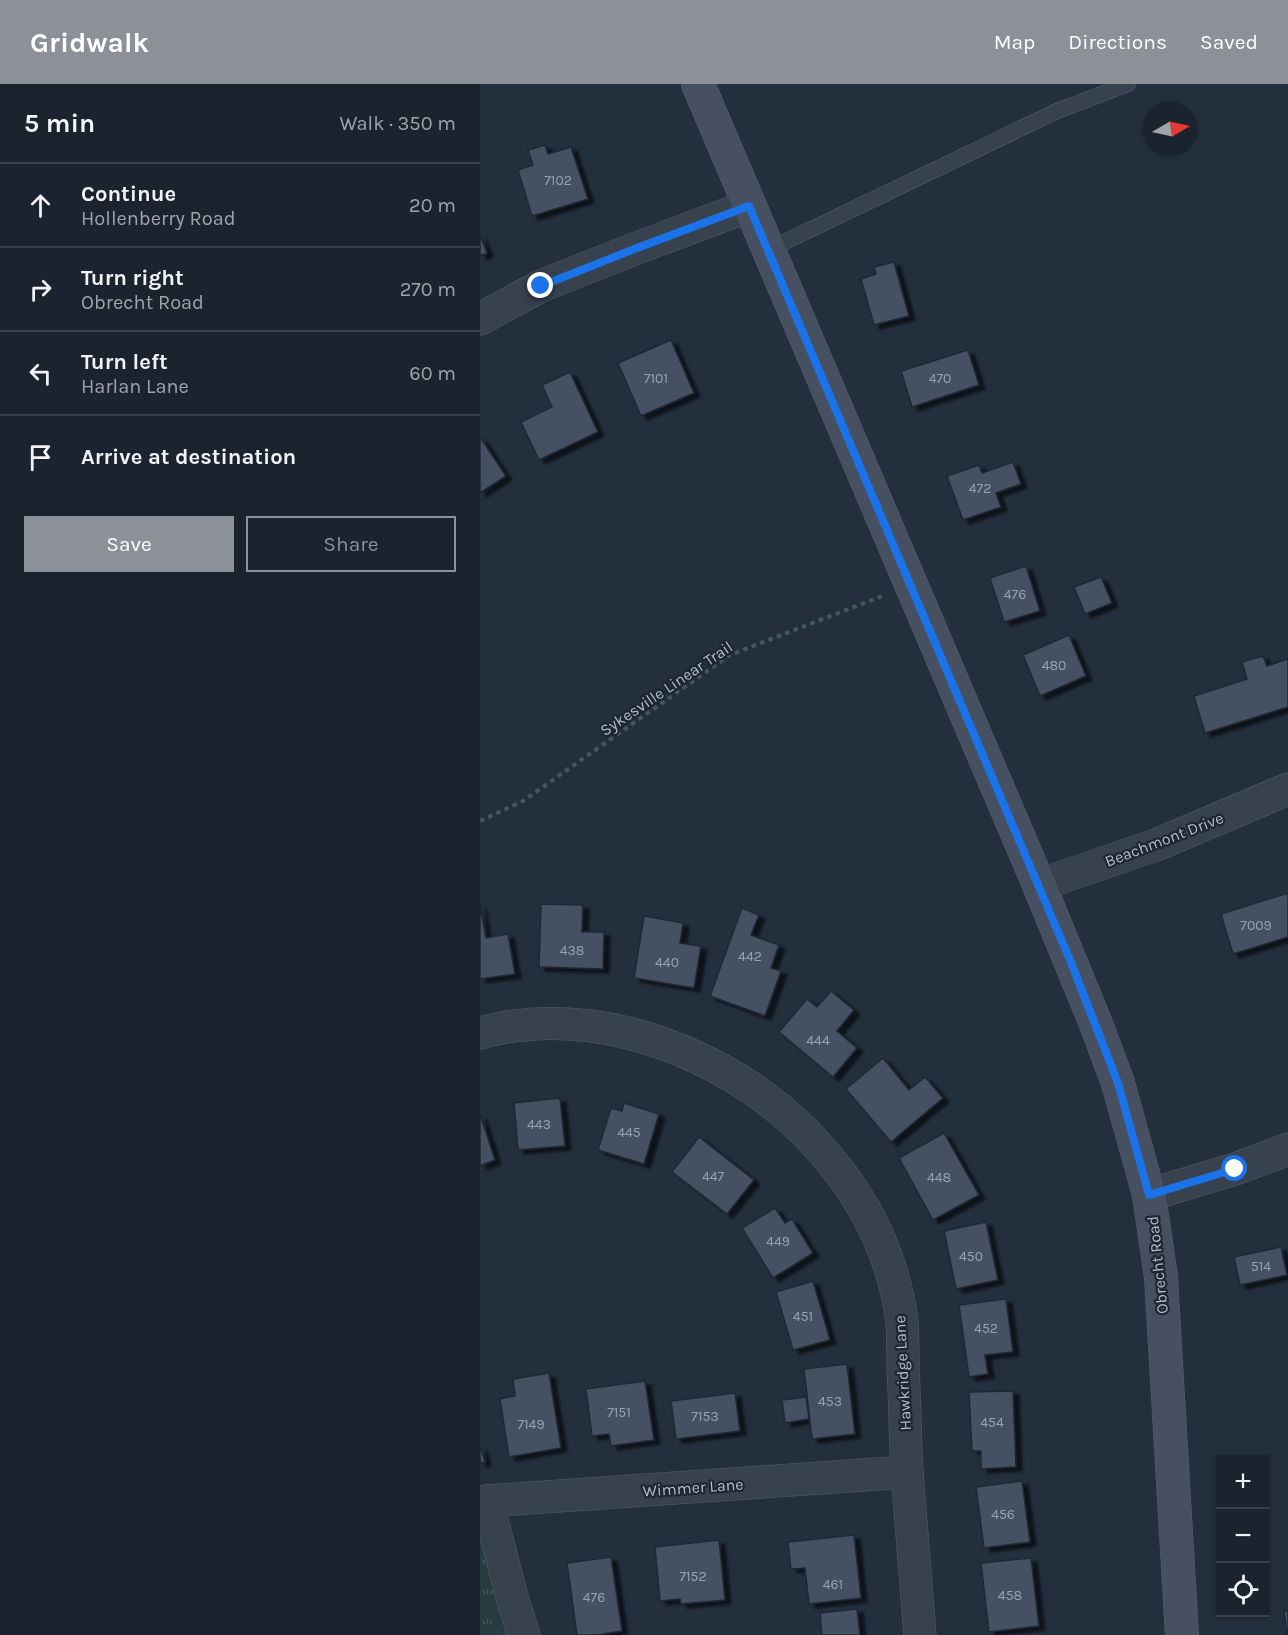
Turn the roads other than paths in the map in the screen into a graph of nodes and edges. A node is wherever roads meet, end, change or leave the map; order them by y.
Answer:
1 (698, 84) edge
2 (1128, 84) edge
3 (749, 206) junction
4 (768, 250) junction
5 (480, 319) edge
6 (1288, 789) edge
7 (1039, 885) junction
8 (480, 1033) edge
9 (1288, 1149) edge
10 (1149, 1195) junction
11 (908, 1472) junction
12 (484, 1502) edge
13 (524, 1635) edge
14 (920, 1635) edge
15 (1182, 1635) edge

1 - 3 street, Obrecht Road
2 - 4 lane
3 - 4 street, Obrecht Road
3 - 5 street
4 - 7 street, Obrecht Road
6 - 7 street, Beachmont Drive
7 - 10 street, Obrecht Road
8 - 11 street, Hawkridge Lane
9 - 10 street
10 - 15 street, Obrecht Road
11 - 12 street, Wimmer Lane
11 - 14 street, Hawkridge Lane
12 - 13 street

